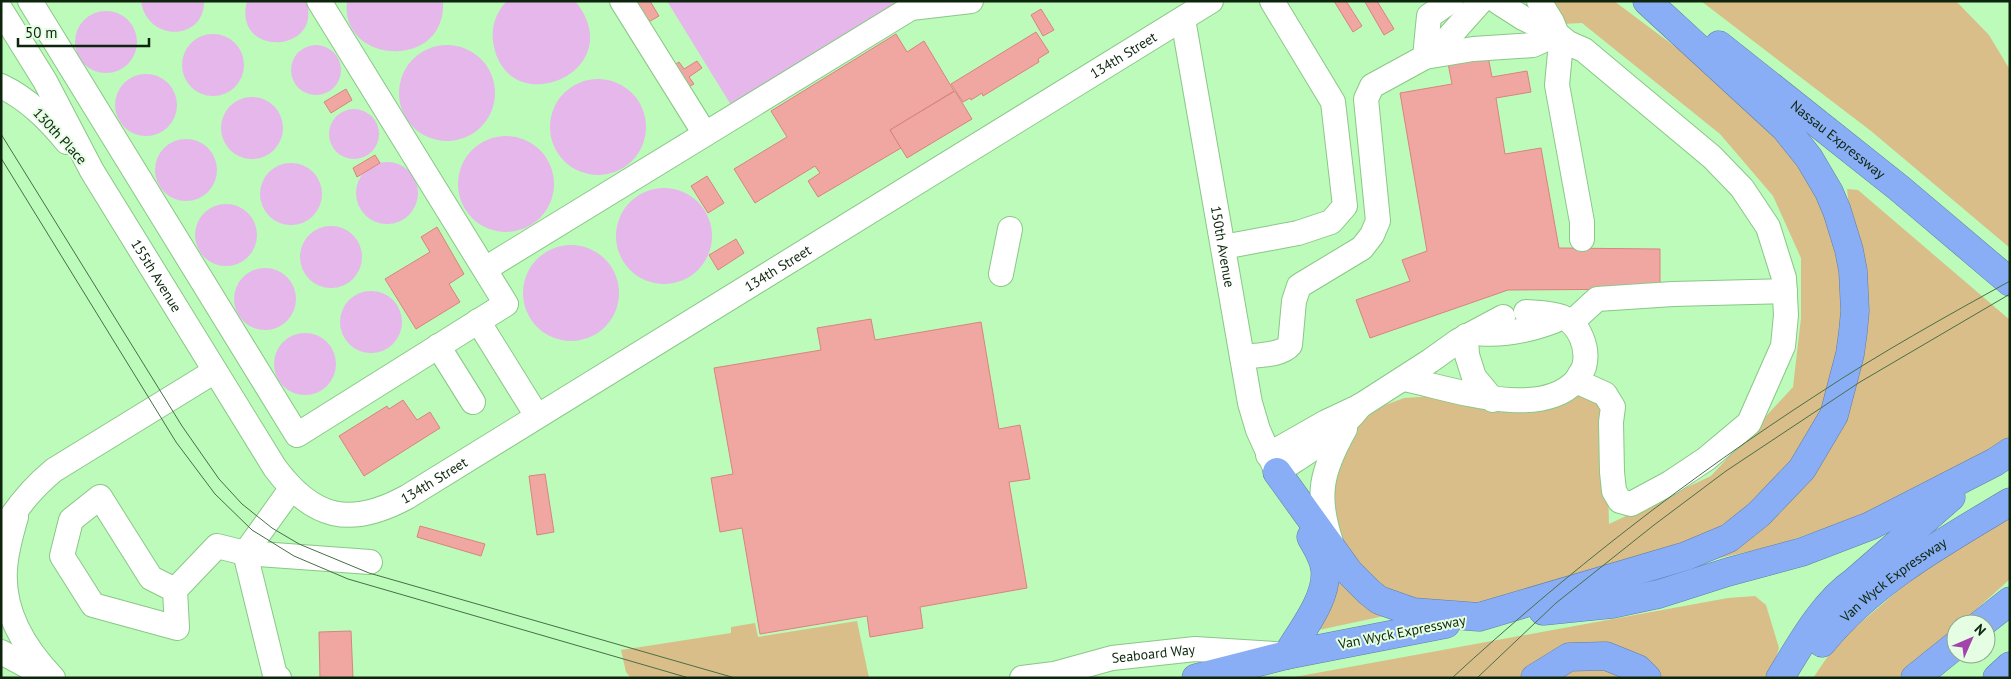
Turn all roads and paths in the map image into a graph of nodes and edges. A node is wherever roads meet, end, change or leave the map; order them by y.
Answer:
1 (30, 1) edge
2 (320, 1) edge
3 (622, 1) edge
4 (971, 1) edge
5 (1211, 1) edge
6 (1272, 1) edge
7 (1451, 1) edge
8 (1539, 1) edge
9 (1647, 1) edge
10 (1662, 1) edge
11 (1492, 2) edge
12 (1430, 8) edge
13 (1, 10) edge
14 (1183, 18) junction
15 (1562, 38) junction
16 (1425, 57) junction
17 (1, 86) edge
18 (705, 134) junction
19 (92, 172) junction
20 (1010, 229) dead end
21 (1582, 239) dead end
22 (1223, 247) junction
23 (484, 269) junction
24 (1001, 274) dead end
25 (2010, 282) edge
26 (1784, 291) junction
27 (1526, 312) dead end
28 (1503, 317) dead end
29 (1567, 320) junction
30 (478, 321) junction
31 (1469, 335) junction
32 (438, 346) junction
33 (1242, 357) junction
34 (215, 371) junction
35 (1404, 378) junction
36 (1576, 381) junction
37 (1493, 400) junction
38 (473, 402) dead end
39 (1355, 414) junction
40 (538, 416) junction
41 (2002, 457) edge
42 (1272, 464) junction
43 (291, 489) junction
44 (2010, 502) edge
45 (19, 505) junction
46 (338, 514) joint
47 (1, 533) edge
48 (1335, 552) junction
49 (246, 553) junction
50 (370, 562) dead end
51 (175, 590) junction
52 (2010, 601) edge
53 (1994, 614) edge
54 (1478, 617) junction
55 (1, 652) edge
56 (1946, 653) edge
57 (1287, 655) junction
58 (2010, 666) edge
59 (48, 678) edge
60 (53, 678) edge
61 (279, 678) edge
62 (1022, 678) edge
63 (1196, 678) edge
64 (1535, 678) edge
65 (1647, 678) edge
66 (1780, 678) edge
67 (1794, 678) edge
68 (1915, 678) edge
69 (1997, 678) edge

1 - 32 street
2 - 23 street
3 - 18 street
4 - 18 street
5 - 14 street, 134th Street
6 - 22 street
7 - 12 street
8 - 15 street
9 - 54 highway
10 - 25 highway, Nassau Expressway
11 - 15 street
11 - 16 street
12 - 16 street
13 - 19 street, 155th Avenue
14 - 22 street, 150th Avenue
14 - 40 street, 134th Street
15 - 16 street
15 - 21 street
15 - 26 street
16 - 33 street
17 - 19 street, 130th Place
18 - 23 street
19 - 34 street, 155th Avenue
20 - 24 street
22 - 33 street, 150th Avenue
23 - 30 street
26 - 29 street
26 - 36 street
27 - 29 street
28 - 31 street
29 - 31 street
29 - 36 street
30 - 32 street
30 - 40 street
31 - 35 street
31 - 37 street
32 - 38 street
33 - 42 street, 150th Avenue
34 - 43 street, 155th Avenue
34 - 45 street
35 - 37 street
35 - 39 street
36 - 37 street
39 - 42 street
39 - 48 street
40 - 46 street, 134th Street
41 - 54 highway, Van Wyck Expressway
41 - 66 highway
42 - 48 highway
42 - 57 highway
43 - 46 street, 155th Avenue
43 - 49 street
44 - 67 highway, Van Wyck Expressway
45 - 47 street
45 - 60 street
48 - 54 highway
49 - 50 street
49 - 51 street
49 - 61 street
51 - 51 street
52 - 53 highway
54 - 57 highway, Van Wyck Expressway
55 - 59 street
56 - 68 highway
57 - 62 street, Seaboard Way
57 - 63 highway, Van Wyck Expressway
58 - 69 highway
64 - 65 highway

